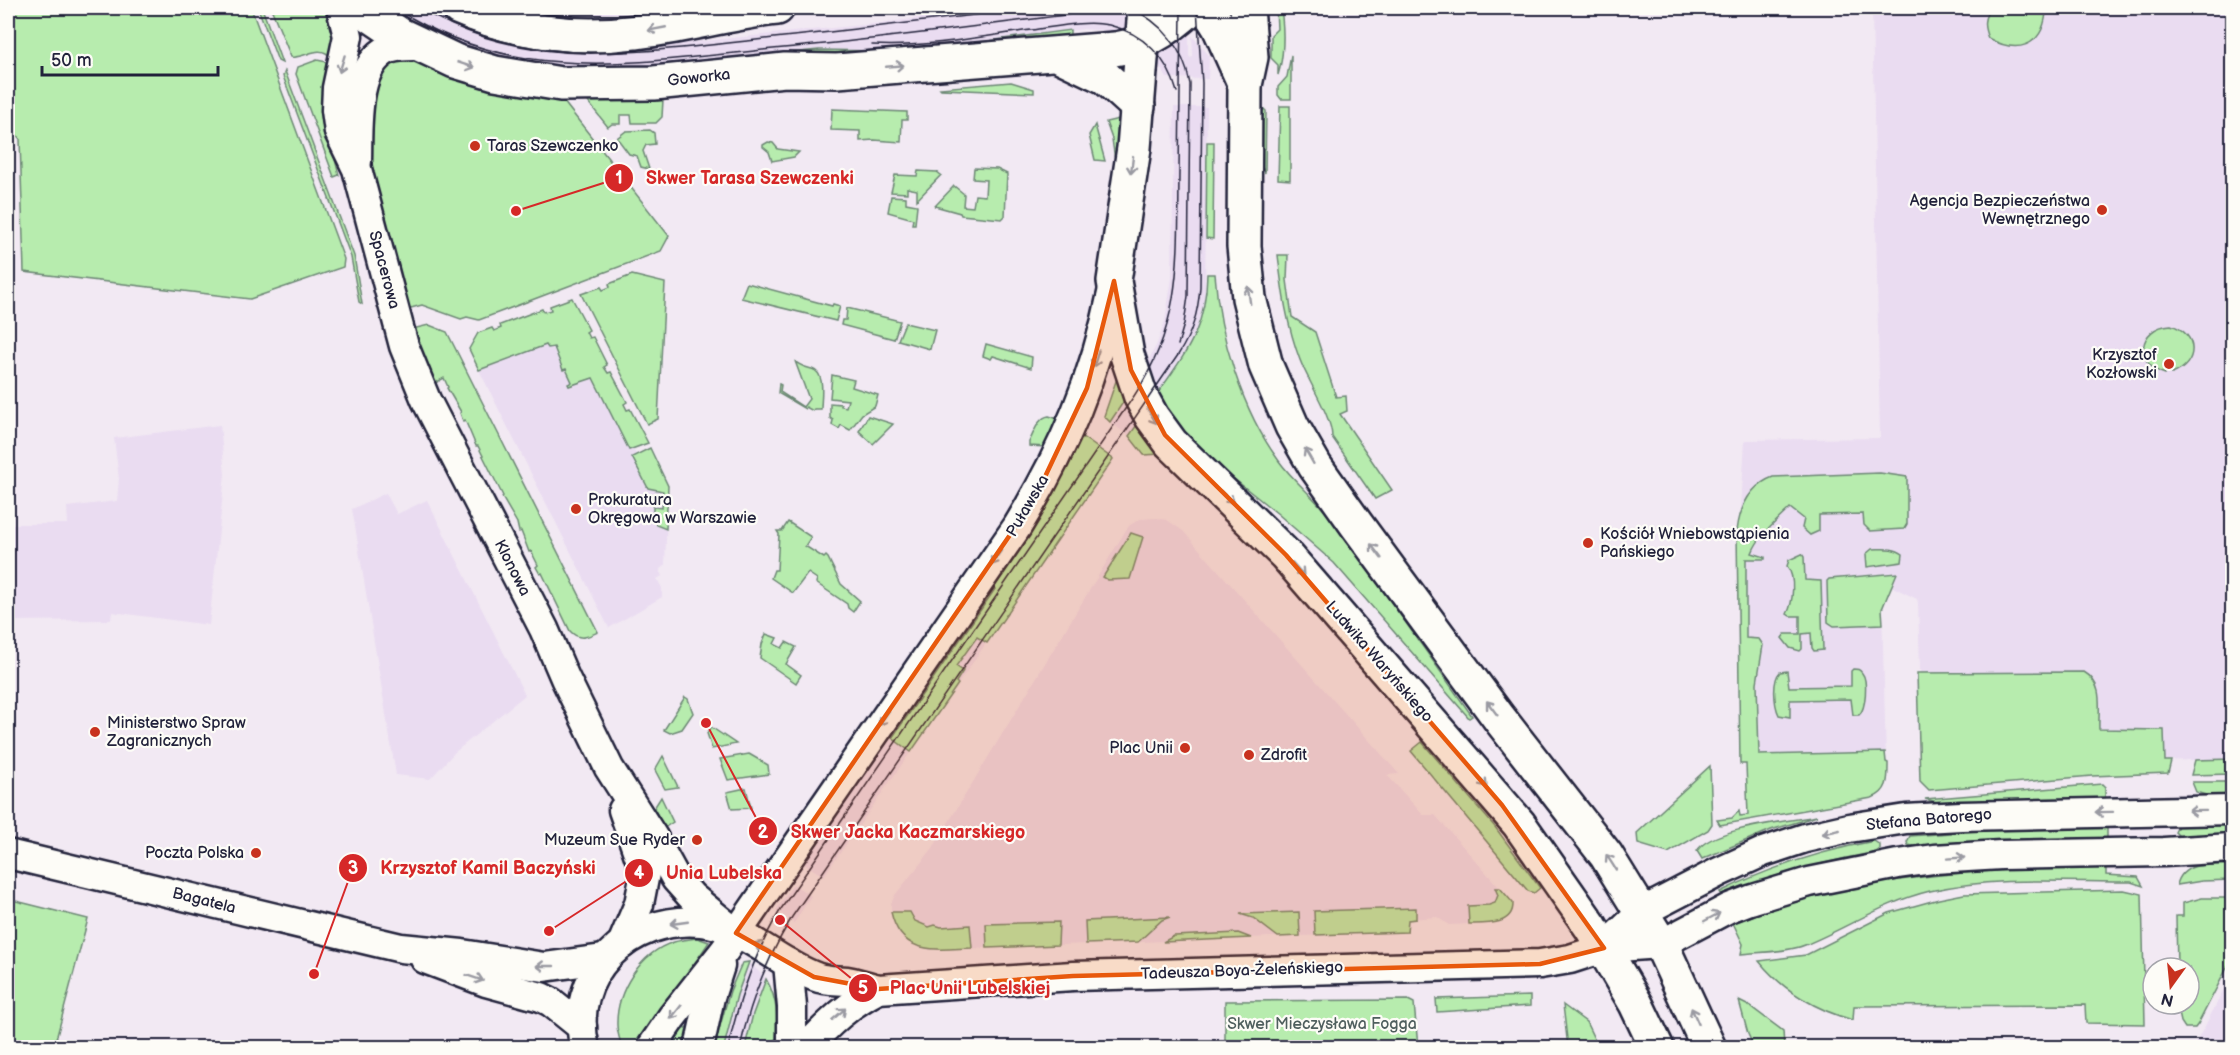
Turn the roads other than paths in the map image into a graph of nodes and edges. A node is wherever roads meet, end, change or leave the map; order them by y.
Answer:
1 (341, 8) edge
2 (360, 8) edge
3 (459, 8) edge
4 (777, 8) edge
5 (1145, 8) edge
6 (1247, 8) edge
7 (1193, 11) edge
8 (1144, 41) junction
9 (422, 46) junction
10 (1055, 54) junction
11 (1245, 85) junction
12 (1138, 107) junction
13 (357, 169) junction
14 (1114, 281) junction
15 (413, 370) joint
16 (609, 768) junction
17 (2232, 810) edge
18 (2162, 811) junction
19 (1889, 821) junction
20 (2232, 848) edge
21 (2164, 852) junction
22 (8, 854) edge
23 (1898, 864) junction
24 (1642, 912) junction
25 (730, 941) junction
26 (1660, 944) junction
27 (401, 948) junction
28 (1604, 948) junction
29 (613, 952) junction
30 (788, 963) junction
31 (878, 989) junction
32 (581, 1040) edge
33 (651, 1047) edge
34 (699, 1047) edge
35 (792, 1047) edge
36 (806, 1047) edge
37 (1657, 1047) edge
38 (1709, 1047) edge

1 -> 13 street, Spacerowa
2 - 9 main road, Goworka
4 -> 3 main road
5 - 8 main road, Puławska
6 - 11 main road
7 - 8 main road, Goworka
7 - 11 main road
8 - 10 main road, Goworka
8 - 12 main road, Puławska
9 -> 10 main road, Goworka
9 - 13 street, Spacerowa
10 - 12 main road, Goworka
24 -> 11 main road
12 -> 14 main road, Puławska
13 - 15 street, Spacerowa
14 -> 25 street, Puławska
14 -> 28 main road, Ludwika Waryńskiego
15 - 16 street, Klonowa
16 - 25 street, Klonowa
16 - 29 street, Klonowa
17 -> 18 street, Stefana Batorego
18 -> 19 street, Stefana Batorego
18 - 21 street
19 - 23 street
19 -> 24 street, Stefana Batorego
20 - 21 street
23 -> 21 street
22 - 27 street, Bagatela
26 -> 23 street
24 - 26 main road
24 - 28 street, Tadeusza Boya-Żeleńskiego
25 -> 29 street
30 -> 25 street, Tadeusza Boya-Żeleńskiego
25 -> 33 street
25 - 34 street
26 - 28 street, Tadeusza Boya-Żeleńskiego
38 -> 26 main road
29 -> 27 street, Bagatela
27 -> 32 street, Bagatela
28 - 31 street, Tadeusza Boya-Żeleńskiego
28 - 37 main road, Ludwika Waryńskiego
29 - 32 street, Klonowa
30 - 31 street, Tadeusza Boya-Żeleńskiego
30 - 35 street
36 -> 31 street, Tadeusza Boya-Żeleńskiego

